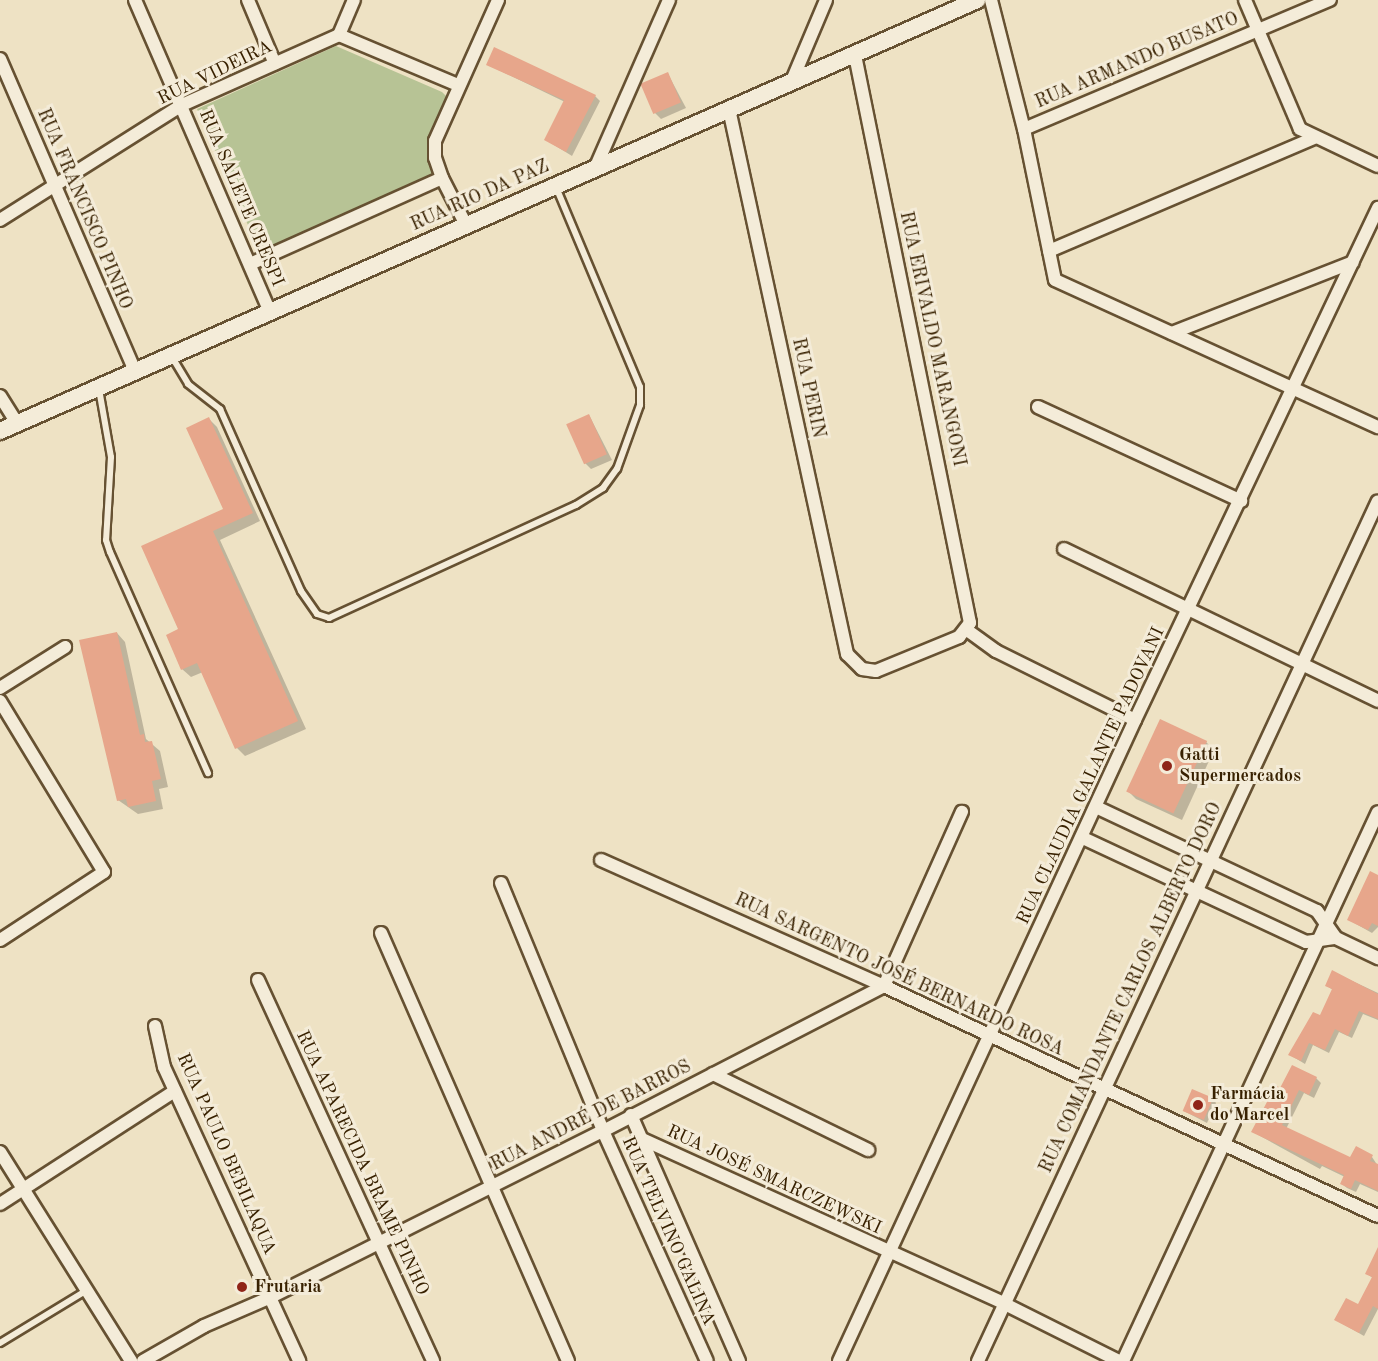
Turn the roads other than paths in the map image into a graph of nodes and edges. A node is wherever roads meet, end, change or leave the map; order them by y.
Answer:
1 (135, 0) edge
2 (248, 0) edge
3 (354, 0) edge
4 (498, 0) edge
5 (669, 0) edge
6 (826, 0) edge
7 (977, 0) edge
8 (991, 0) edge
9 (1245, 0) edge
10 (1330, 0) edge
11 (1257, 30) junction
12 (339, 35) junction
13 (855, 56) junction
14 (0, 59) edge
15 (275, 64) junction
16 (791, 83) junction
17 (458, 85) junction
18 (182, 105) junction
19 (729, 109) junction
20 (1024, 129) junction
21 (1314, 138) junction
22 (597, 164) junction
23 (1378, 166) edge
24 (442, 178) junction
25 (555, 183) junction
26 (53, 185) junction
27 (1378, 207) edge
28 (0, 220) edge
29 (465, 224) junction
30 (1049, 251) junction
31 (1353, 262) junction
32 (249, 264) junction
33 (270, 312) junction
34 (1172, 333) junction
35 (172, 357) junction
36 (136, 373) junction
37 (99, 388) junction
38 (1296, 388) junction
39 (0, 396) edge
40 (1038, 407) dead end
41 (16, 422) junction
42 (1378, 427) edge
43 (0, 431) edge
44 (1241, 501) junction
45 (1378, 501) edge
46 (1064, 549) dead end
47 (1188, 612) junction
48 (967, 630) junction
49 (65, 647) dead end
50 (1302, 665) junction
51 (0, 688) edge
52 (0, 701) edge
53 (1378, 701) edge
54 (1135, 720) junction
55 (208, 772) dead end
56 (1096, 807) junction
57 (962, 812) dead end
58 (1378, 812) edge
59 (1083, 838) junction
60 (601, 860) dead end
61 (1210, 861) junction
62 (501, 883) dead end
63 (1196, 890) junction
64 (1326, 919) junction
65 (381, 933) dead end
66 (1336, 938) junction
67 (0, 940) edge
68 (1316, 943) junction
69 (1378, 958) edge
70 (258, 980) dead end
71 (884, 986) junction
72 (155, 1026) dead end
73 (989, 1035) junction
74 (713, 1074) junction
75 (1103, 1088) junction
76 (175, 1091) junction
77 (631, 1115) junction
78 (603, 1131) junction
79 (642, 1139) junction
80 (1223, 1144) junction
81 (868, 1150) dead end
82 (0, 1152) edge
83 (491, 1187) junction
84 (24, 1189) junction
85 (0, 1204) edge
86 (1378, 1216) edge
87 (379, 1243) junction
88 (890, 1253) junction
89 (87, 1289) junction
90 (271, 1297) junction
91 (1004, 1304) junction
92 (0, 1343) edge
93 (703, 1360) edge
94 (131, 1361) edge
95 (143, 1361) edge
96 (299, 1361) edge
97 (433, 1361) edge
98 (568, 1361) edge
99 (739, 1361) edge
100 (840, 1361) edge
101 (978, 1361) edge
102 (1119, 1361) edge
103 (1123, 1361) edge

1 - 18 street, RUA SALETE CRESPI
2 - 15 street
3 - 12 street
4 - 17 street
5 - 22 street
6 - 16 street
7 - 13 main road, RUA RIO DA PAZ
8 - 20 street
9 - 11 street
10 - 11 street, RUA ARMANDO BUSATO
11 - 20 street, RUA ARMANDO BUSATO
11 - 21 street
12 - 15 street, RUA VIDEIRA
12 - 17 street
13 - 16 main road, RUA RIO DA PAZ
13 - 48 street, RUA ERIVALDO MARANGONI
14 - 26 street, RUA FRANCISCO PINHO
15 - 18 street, RUA VIDEIRA
16 - 19 main road, RUA RIO DA PAZ
17 - 24 street
18 - 26 street, RUA VIDEIRA
18 - 32 street, RUA SALETE CRESPI
19 - 22 main road, RUA RIO DA PAZ
19 - 48 street, RUA PERIN
20 - 30 street
21 - 23 street
21 - 30 street
22 - 25 main road, RUA RIO DA PAZ
24 - 29 street
24 - 32 street
25 - 29 main road, RUA RIO DA PAZ
25 - 35 lane
26 - 28 street, RUA VIDEIRA
26 - 36 street, RUA FRANCISCO PINHO
27 - 31 street, RUA CLAUDIA GALANTE PADOVANI
29 - 33 main road, RUA RIO DA PAZ
30 - 34 street
31 - 34 street
31 - 38 street, RUA CLAUDIA GALANTE PADOVANI
32 - 33 street, RUA SALETE CRESPI
33 - 35 main road, RUA RIO DA PAZ
34 - 38 street
35 - 36 main road, RUA RIO DA PAZ
36 - 37 main road, RUA RIO DA PAZ
37 - 41 main road, RUA RIO DA PAZ
37 - 55 lane
38 - 42 street
38 - 44 street, RUA CLAUDIA GALANTE PADOVANI
39 - 41 street
40 - 44 street
41 - 43 main road, RUA RIO DA PAZ
44 - 47 street, RUA CLAUDIA GALANTE PADOVANI
45 - 50 street, RUA COMANDANTE CARLOS ALBERTO DORO
46 - 47 street
47 - 50 street
47 - 54 street, RUA CLAUDIA GALANTE PADOVANI
48 - 54 street
49 - 51 street
50 - 53 street
50 - 61 street, RUA COMANDANTE CARLOS ALBERTO DORO
52 - 67 street
54 - 56 street, RUA CLAUDIA GALANTE PADOVANI
56 - 59 street, RUA CLAUDIA GALANTE PADOVANI
56 - 61 street
57 - 71 street
58 - 64 street
59 - 63 street
59 - 73 street, RUA CLAUDIA GALANTE PADOVANI
60 - 71 street, RUA SARGENTO JOSÉ BERNARDO ROSA
61 - 63 street, RUA COMANDANTE CARLOS ALBERTO DORO
61 - 64 street
62 - 78 street, RUA TELVINO GALINA
63 - 68 street
63 - 75 street, RUA COMANDANTE CARLOS ALBERTO DORO
64 - 66 street
64 - 68 street
65 - 83 street
66 - 68 street
66 - 69 street
68 - 80 street
70 - 87 street, RUA APARECIDA BRAME PINHO
71 - 73 street, RUA SARGENTO JOSÉ BERNARDO ROSA
71 - 74 street, RUA ANDRÉ DE BARROS
72 - 76 street, RUA PAULO BEBILAQUA
73 - 75 street, RUA SARGENTO JOSÉ BERNARDO ROSA
73 - 88 street, RUA CLAUDIA GALANTE PADOVANI
74 - 77 street, RUA ANDRÉ DE BARROS
74 - 81 street
75 - 80 street, RUA SARGENTO JOSÉ BERNARDO ROSA
75 - 91 street, RUA COMANDANTE CARLOS ALBERTO DORO
76 - 84 street
76 - 90 street, RUA PAULO BEBILAQUA
77 - 78 street, RUA ANDRÉ DE BARROS
77 - 79 street, RUA TELVINO GALINA
78 - 83 street, RUA ANDRÉ DE BARROS
78 - 93 street, RUA TELVINO GALINA
79 - 88 street, RUA JOSÉ SMARCZEWSKI
79 - 99 street, RUA TELVINO GALINA
80 - 86 street, RUA SARGENTO JOSÉ BERNARDO ROSA
80 - 103 street
82 - 84 street
83 - 87 street, RUA ANDRÉ DE BARROS
83 - 98 street
84 - 85 street
84 - 89 street
87 - 90 street, RUA ANDRÉ DE BARROS
87 - 97 street, RUA APARECIDA BRAME PINHO
88 - 91 street, RUA JOSÉ SMARCZEWSKI
88 - 100 street, RUA CLAUDIA GALANTE PADOVANI
89 - 92 lane
89 - 94 street
90 - 95 street, RUA ANDRÉ DE BARROS
90 - 96 street, RUA PAULO BEBILAQUA
91 - 101 street, RUA COMANDANTE CARLOS ALBERTO DORO
91 - 102 street, RUA JOSÉ SMARCZEWSKI

